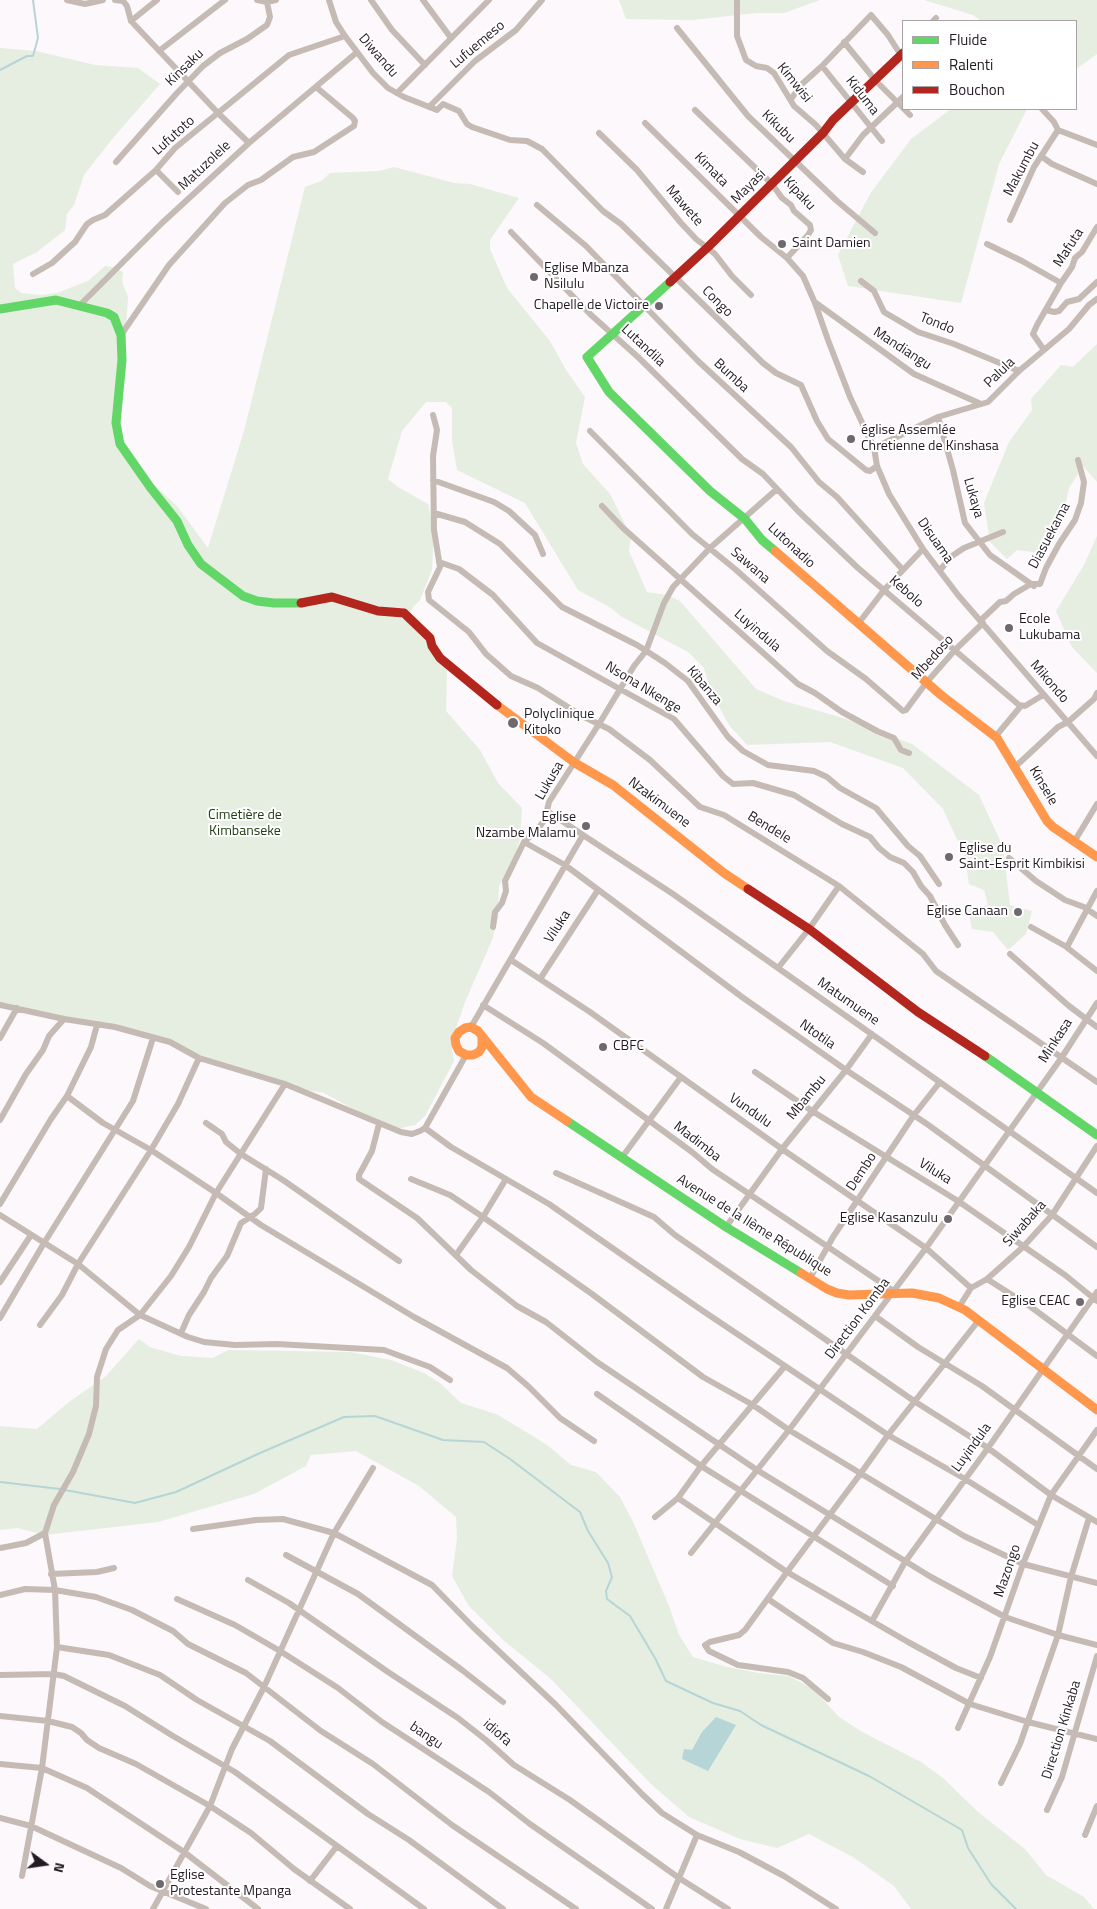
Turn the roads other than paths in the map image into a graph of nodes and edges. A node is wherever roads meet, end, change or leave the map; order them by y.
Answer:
1 (67, 0) edge
2 (103, 0) edge
3 (115, 0) edge
4 (156, 0) edge
5 (225, 0) edge
6 (256, 0) edge
7 (276, 0) edge
8 (329, 0) edge
9 (371, 0) edge
10 (423, 0) edge
11 (489, 0) edge
12 (542, 0) edge
13 (737, 0) edge
14 (267, 2) junction
15 (131, 21) junction
16 (677, 28) dead end
17 (345, 36) junction
18 (451, 38) junction
19 (844, 42) junction
20 (159, 51) junction
21 (356, 53) junction
22 (902, 55) edge
23 (425, 65) junction
24 (822, 66) junction
25 (875, 80) junction
26 (189, 82) junction
27 (316, 87) junction
28 (397, 93) junction
29 (902, 98) edge
30 (790, 99) junction
31 (851, 102) junction
32 (897, 103) junction
33 (429, 107) junction
34 (902, 108) edge
35 (695, 110) dead end
36 (905, 110) edge
37 (1043, 110) edge
38 (219, 114) junction
39 (910, 115) dead end
40 (645, 123) dead end
41 (871, 128) junction
42 (1058, 130) junction
43 (599, 133) dead end
44 (823, 133) junction
45 (882, 141) dead end
46 (250, 143) junction
47 (534, 143) joint
48 (1097, 145) edge
49 (1041, 156) junction
50 (845, 159) junction
51 (795, 161) junction
52 (116, 162) dead end
53 (156, 170) junction
54 (863, 172) dead end
55 (772, 184) junction
56 (1097, 184) edge
57 (178, 192) dead end
58 (536, 205) dead end
59 (739, 216) junction
60 (1010, 220) dead end
61 (1097, 227) edge
62 (511, 232) dead end
63 (875, 233) dead end
64 (987, 244) dead end
65 (708, 247) junction
66 (787, 258) junction
67 (33, 274) dead end
68 (676, 277) junction
69 (861, 281) dead end
70 (1097, 282) edge
71 (1061, 283) junction
72 (750, 295) dead end
73 (1097, 299) edge
74 (815, 303) junction
75 (79, 306) junction
76 (643, 306) junction
77 (0, 309) edge
78 (1046, 310) junction
79 (612, 334) junction
80 (121, 335) junction
81 (1044, 350) junction
82 (587, 358) joint
83 (1019, 371) junction
84 (981, 404) junction
85 (433, 415) dead end
86 (938, 417) junction
87 (590, 431) dead end
88 (874, 448) junction
89 (1078, 460) dead end
90 (877, 466) junction
91 (763, 474) joint
92 (433, 480) junction
93 (777, 489) junction
94 (602, 506) dead end
95 (434, 513) junction
96 (745, 519) junction
97 (1003, 532) dead end
98 (980, 542) junction
99 (710, 548) junction
100 (923, 549) junction
101 (543, 554) dead end
102 (439, 562) junction
103 (903, 570) junction
104 (940, 570) junction
105 (680, 580) junction
106 (1033, 585) junction
107 (884, 590) junction
108 (982, 622) junction
109 (858, 624) junction
110 (955, 650) junction
111 (646, 651) junction
112 (926, 683) junction
113 (621, 688) junction
114 (1097, 693) edge
115 (1043, 695) junction
116 (1021, 706) junction
117 (902, 711) joint
118 (1068, 722) junction
119 (599, 724) junction
120 (995, 737) junction
121 (909, 753) dead end
122 (1097, 756) edge
123 (575, 763) junction
124 (1015, 767) junction
125 (1097, 804) edge
126 (547, 811) junction
127 (583, 835) junction
128 (524, 842) junction
129 (1074, 842) junction
130 (1097, 857) edge
131 (1009, 858) dead end
132 (565, 865) junction
133 (939, 884) dead end
134 (839, 886) junction
135 (598, 890) junction
136 (1097, 891) edge
137 (1087, 910) junction
138 (1097, 916) edge
139 (493, 927) dead end
140 (1031, 927) dead end
141 (810, 929) junction
142 (958, 945) dead end
143 (1067, 947) junction
144 (1010, 954) dead end
145 (511, 960) junction
146 (778, 968) junction
147 (1097, 972) edge
148 (540, 979) junction
149 (1097, 1004) edge
150 (0, 1005) edge
151 (484, 1005) junction
152 (17, 1008) junction
153 (1086, 1018) junction
154 (64, 1019) junction
155 (97, 1025) junction
156 (471, 1027) junction
157 (1097, 1027) edge
158 (872, 1034) junction
159 (482, 1036) junction
160 (0, 1038) edge
161 (153, 1038) junction
162 (479, 1052) junction
163 (497, 1053) junction
164 (466, 1055) junction
165 (1062, 1057) junction
166 (199, 1058) junction
167 (846, 1070) junction
168 (755, 1072) dead end
169 (681, 1077) junction
170 (940, 1082) junction
171 (1097, 1082) edge
172 (285, 1084) junction
173 (1035, 1092) junction
174 (67, 1096) junction
175 (812, 1111) junction
176 (914, 1115) junction
177 (0, 1120) edge
178 (649, 1120) junction
179 (206, 1123) dead end
180 (379, 1124) junction
181 (425, 1128) junction
182 (115, 1130) junction
183 (1010, 1131) junction
184 (1097, 1135) edge
185 (1097, 1146) edge
186 (782, 1149) junction
187 (151, 1150) junction
188 (241, 1154) junction
189 (623, 1156) junction
190 (887, 1157) junction
191 (986, 1166) junction
192 (266, 1169) junction
193 (556, 1173) dead end
194 (1075, 1178) junction
195 (411, 1179) dead end
196 (506, 1179) junction
197 (216, 1192) junction
198 (1097, 1193) edge
199 (749, 1194) junction
200 (858, 1201) junction
201 (958, 1202) junction
202 (0, 1204) edge
203 (0, 1214) edge
204 (1052, 1215) junction
205 (249, 1217) junction
206 (483, 1217) junction
207 (726, 1227) junction
208 (31, 1235) junction
209 (44, 1243) junction
210 (827, 1247) junction
211 (1023, 1247) junction
212 (1097, 1247) edge
213 (926, 1248) junction
214 (456, 1255) junction
215 (399, 1261) dead end
216 (78, 1264) junction
217 (810, 1278) junction
218 (987, 1279) junction
219 (0, 1282) edge
220 (971, 1288) junction
221 (895, 1293) junction
222 (1096, 1297) edge
223 (959, 1307) junction
224 (140, 1315) junction
225 (875, 1316) junction
226 (0, 1318) edge
227 (979, 1320) junction
228 (40, 1325) dead end
229 (181, 1334) junction
230 (1067, 1335) junction
231 (846, 1353) junction
232 (1097, 1356) edge
233 (945, 1364) junction
234 (785, 1366) junction
235 (1044, 1370) junction
236 (450, 1380) dead end
237 (821, 1389) junction
238 (596, 1394) dead end
239 (914, 1401) junction
240 (753, 1406) junction
241 (1015, 1410) junction
242 (1097, 1410) edge
243 (789, 1430) junction
244 (1097, 1430) edge
245 (888, 1435) junction
246 (594, 1441) dead end
247 (720, 1445) junction
248 (988, 1448) junction
249 (1079, 1456) junction
250 (701, 1466) junction
251 (374, 1468) dead end
252 (1097, 1469) edge
253 (757, 1470) junction
254 (862, 1473) junction
255 (965, 1479) junction
256 (741, 1492) junction
257 (1052, 1495) junction
258 (678, 1498) junction
259 (831, 1514) junction
260 (655, 1517) dead end
261 (1089, 1518) junction
262 (936, 1519) junction
263 (1097, 1522) edge
264 (716, 1523) junction
265 (1038, 1525) junction
266 (193, 1530) dead end
267 (45, 1533) junction
268 (334, 1533) junction
269 (814, 1536) junction
270 (0, 1548) edge
271 (691, 1553) dead end
272 (286, 1556) dead end
273 (906, 1562) junction
274 (1023, 1564) junction
275 (114, 1568) dead end
276 (317, 1571) junction
277 (787, 1572) junction
278 (51, 1574) junction
279 (1071, 1577) junction
280 (248, 1580) dead end
281 (1097, 1583) edge
282 (892, 1586) junction
283 (55, 1590) junction
284 (0, 1595) edge
285 (177, 1598) dead end
286 (768, 1599) junction
287 (299, 1610) junction
288 (1005, 1617) junction
289 (872, 1621) junction
290 (1058, 1635) junction
291 (1097, 1645) edge
292 (57, 1646) junction
293 (280, 1651) junction
294 (1097, 1656) edge
295 (54, 1674) junction
296 (0, 1675) edge
297 (981, 1678) junction
298 (264, 1687) junction
299 (828, 1699) dead end
300 (503, 1702) dead end
301 (970, 1704) junction
302 (0, 1716) edge
303 (48, 1721) junction
304 (1028, 1722) junction
305 (244, 1726) junction
306 (958, 1728) dead end
307 (1076, 1733) junction
308 (1097, 1739) edge
309 (0, 1764) edge
310 (225, 1767) junction
311 (42, 1768) junction
312 (1000, 1783) dead end
313 (210, 1806) junction
314 (1097, 1806) edge
315 (1047, 1810) dead end
316 (0, 1818) edge
317 (31, 1826) junction
318 (697, 1835) junction
319 (1085, 1835) dead end
320 (336, 1846) junction
321 (184, 1852) junction
322 (22, 1876) dead end
323 (679, 1878) junction
324 (310, 1881) junction
325 (163, 1890) junction
326 (256, 1908) edge
327 (832, 1908) edge
328 (154, 1909) edge
329 (206, 1909) edge
330 (350, 1909) edge
331 (424, 1909) edge
332 (503, 1909) edge
333 (576, 1909) edge
334 (652, 1909) edge
335 (666, 1909) edge
336 (728, 1909) edge

1 - 2 street
3 - 15 street
4 - 15 street
5 - 20 street
6 - 14 street
7 - 14 street
8 - 17 street, Diwandu
9 - 23 street
10 - 18 street
11 - 18 street
12 - 33 street, Lufuemeso
13 - 30 street, Kimwisi
14 - 26 street, Kinsaku
15 - 20 street
16 - 51 street, Kikubu
17 - 21 street, Diwandu
17 - 38 street, Lufutoto
18 - 23 street
19 - 22 street, Mayasi
19 - 24 street
19 - 25 street
20 - 26 street
21 - 27 street, Matuzolele
21 - 28 street, Diwandu
22 - 25 street, Mayasi
23 - 28 street
24 - 30 street
24 - 31 street, Kiduma
25 - 31 street, Mayasi
25 - 32 street
26 - 38 street
26 - 52 street, Kinsaku
27 - 46 street, Matuzolele
27 - 80 street
28 - 33 street, Diwandu
29 - 32 street
30 - 44 street, Kimwisi
31 - 41 street, Kiduma
31 - 44 street, Mayasi
32 - 34 street
32 - 41 street
33 - 47 street, Diwandu
35 - 55 street, Kipaku
36 - 39 street
37 - 42 street
38 - 46 street
38 - 53 street, Lufutoto
40 - 59 street, Kimata
41 - 45 street, Kiduma
41 - 50 street
42 - 48 street
42 - 49 street, Makumbu
43 - 65 street, Mawete
44 - 50 street, Kimwisi
44 - 51 street, Mayasi
46 - 75 street, Matuzolele
47 - 68 street, Congo
49 - 56 street
49 - 60 street, Makumbu
50 - 54 street, Kimwisi
51 - 55 street, Mayasi
51 - 63 street, Kikubu
53 - 57 street
53 - 67 street, Lufutoto
55 - 59 street, Mayasi
55 - 66 street, Kipaku
58 - 76 street, Bumba
59 - 65 street, Mayasi
59 - 66 street, Kimata
61 - 71 street, Mafuta
62 - 79 street, Lutandila
64 - 71 street
65 - 68 street, Mayasi
65 - 72 street, Mawete
66 - 74 street, Kimata
68 - 76 street, Mayasi
68 - 90 street, Congo
69 - 83 street, Tondo
70 - 78 street
71 - 78 street, Mafuta
73 - 81 street, Palula
74 - 84 street, Mandiangu
74 - 88 street, Kimata
75 - 77 street
75 - 80 street
76 - 79 street, Mayasi
76 - 103 street, Bumba
78 - 81 street, Mafuta
79 - 82 street, Mayasi
79 - 91 street, Lutandila
80 - 123 street, Nzakimuene
81 - 83 street, Palula
82 - 96 street, Lutonadio
83 - 84 street, Palula
84 - 86 street, Palula
85 - 92 street
86 - 88 street, Palula
86 - 98 street, Lukaya
87 - 99 street, Sawana
88 - 90 street, Disuama
89 - 106 street, Diasuekama
90 - 100 street, Disuama
91 - 93 street, Kebolo
92 - 95 street
92 - 101 street
93 - 96 street, Lukusa
93 - 107 street, Kebolo
94 - 105 street, Luyindula
95 - 102 street
95 - 111 street, Kibanza
96 - 99 street, Lukusa
96 - 109 street, Lutonadio
97 - 98 street
98 - 104 street
98 - 106 street, Lukaya
99 - 105 street, Lukusa
99 - 117 street, Sawana
100 - 103 street
100 - 104 street, Disuama
102 - 113 street, Nsona Nkenge
102 - 119 street, Bendele
103 - 107 street
104 - 108 street, Disuama
105 - 111 street, Lukusa
105 - 121 street, Luyindula
106 - 108 street, Diasuekama
107 - 109 street
107 - 110 street, Kebolo
108 - 110 street, Mbedoso
108 - 115 street, Mikondo
109 - 112 street, Lutonadio
110 - 112 street, Mbedoso
110 - 116 street, Kebolo
111 - 113 street, Lukusa
111 - 133 street, Kibanza
112 - 117 street, Mbedoso
112 - 120 street, Lutonadio
113 - 119 street, Lukusa
113 - 142 street, Nsona Nkenge
114 - 118 street
115 - 116 street
115 - 118 street, Mikondo
116 - 120 street
118 - 122 street, Mikondo
118 - 124 street
119 - 123 street, Lukusa
119 - 134 street, Bendele
120 - 124 street, Kinsele
123 - 126 street, Lukusa
123 - 141 street, Nzakimuene
124 - 129 street, Kinsele
125 - 129 street
126 - 127 street, Matumuene
126 - 128 street, Lukusa
127 - 132 street
127 - 146 street, Matumuene
128 - 132 street, Ntotila
128 - 139 street, Lukusa
129 - 130 street, Kinsele
131 - 137 street
132 - 135 street, Ntotila
132 - 145 street
134 - 141 street
134 - 165 street, Bendele
135 - 148 street, Viluka
135 - 167 street, Ntotila
136 - 137 street
137 - 138 street
137 - 143 street
140 - 143 street
141 - 146 street
141 - 173 street, Nzakimuene
143 - 147 street
144 - 153 street
145 - 148 street, Vundulu
145 - 151 street
146 - 158 street, Matumuene
148 - 169 street, Vundulu
149 - 153 street, Minkasa
150 - 152 street
151 - 156 street
151 - 178 street, Madimba
152 - 154 street
152 - 160 street
153 - 157 street
153 - 165 street, Minkasa
154 - 155 street
154 - 177 street
155 - 161 street
155 - 174 street
156 - 159 street
156 - 164 street
158 - 167 street, Mbambu
158 - 170 street, Matumuene
159 - 162 street
159 - 163 street, Avenue de la IIème République
161 - 166 street
161 - 182 street
162 - 163 street
162 - 164 street
163 - 189 street, Avenue de la IIème République
164 - 181 street
165 - 171 street, Bendele
165 - 173 street, Minkasa
166 - 172 street
166 - 187 street
167 - 175 street, Mbambu
167 - 176 street, Ntotila
168 - 175 street, Viluka
169 - 178 street
169 - 186 street, Vundulu
170 - 176 street, Dembo
170 - 183 street, Matumuene
172 - 180 street
172 - 188 street
173 - 183 street, Direction Komba
173 - 184 street, Nzakimuene
174 - 182 street
174 - 202 street
175 - 186 street, Mbambu
175 - 190 street, Viluka
176 - 190 street, Dembo
176 - 191 street, Ntotila
178 - 189 street
178 - 199 street, Madimba
179 - 188 street
180 - 181 street
180 - 214 street
181 - 196 street
182 - 187 street
182 - 209 street
183 - 191 street, Direction Komba
183 - 194 street, Matumuene
185 - 194 street, Siwabaka
186 - 199 street, Mbambu
186 - 200 street, Vundulu
187 - 197 street
187 - 216 street
188 - 192 street
188 - 197 street
189 - 207 street, Avenue de la IIème République
190 - 200 street, Dembo
190 - 201 street, Viluka
191 - 201 street, Direction Komba
191 - 204 street, Ntotila
192 - 205 street
192 - 215 street
193 - 231 street
194 - 198 street, Matumuene
194 - 204 street, Siwabaka
195 - 206 street
196 - 206 street
196 - 234 street
197 - 205 street
197 - 224 street
199 - 207 street, Mbambu
199 - 210 street, Madimba
200 - 210 street, Dembo
200 - 213 street, Vundulu
201 - 211 street, Viluka
201 - 213 street, Direction Komba
203 - 208 street
204 - 211 street, Siwabaka
204 - 212 street, Ntotila
205 - 229 street
205 - 246 street
206 - 214 street
206 - 240 street
207 - 217 street, Avenue de la IIème République
208 - 209 street
208 - 219 street
209 - 216 street
209 - 226 street
210 - 217 street, Dembo
210 - 221 street, Madimba
211 - 218 street, Siwabaka
211 - 222 street, Viluka
213 - 220 street, Vundulu
213 - 221 street, Direction Komba
214 - 247 street
216 - 224 street
216 - 228 street
217 - 221 street, Avenue de la IIème République
218 - 220 street, Siwabaka
218 - 230 street
220 - 223 street, Siwabaka
221 - 223 street, Avenue de la IIème République
221 - 225 street, Direction Komba
222 - 230 street, Luyindula
223 - 227 street, Avenue de la IIème République
224 - 229 street
224 - 267 street
225 - 231 street, Direction Komba
225 - 233 street
227 - 233 street
227 - 235 street, Avenue de la IIème République
229 - 236 street
230 - 232 street
230 - 235 street, Luyindula
231 - 237 street, Direction Komba
231 - 239 street
233 - 239 street
233 - 241 street
234 - 237 street
234 - 240 street
235 - 241 street, Luyindula
235 - 242 street, Avenue de la IIème République
237 - 243 street, Direction Komba
237 - 245 street
238 - 250 street
239 - 245 street
239 - 248 street
240 - 243 street
240 - 247 street
241 - 248 street, Luyindula
241 - 249 street
243 - 253 street, Direction Komba
243 - 254 street
244 - 249 street, Mazongo
245 - 254 street
245 - 255 street
247 - 250 street
247 - 253 street
248 - 255 street, Luyindula
248 - 257 street
249 - 252 street
249 - 257 street, Mazongo
250 - 256 street
250 - 258 street
251 - 268 street
253 - 256 street, Direction Komba
253 - 259 street
254 - 259 street
254 - 262 street
255 - 262 street, Luyindula
255 - 265 street
256 - 264 street, Direction Komba
256 - 269 street
257 - 261 street
257 - 265 street, Mazongo
258 - 260 street
258 - 264 street
259 - 269 street
259 - 273 street
261 - 263 street
261 - 279 street
262 - 273 street, Luyindula
262 - 274 street
264 - 271 street, Direction Komba
264 - 277 street
265 - 274 street, Mazongo
266 - 268 street
267 - 270 street
267 - 278 street
268 - 276 street
268 - 318 street
269 - 277 street
269 - 282 street
272 - 276 street
273 - 282 street, Luyindula
273 - 288 street
274 - 279 street
274 - 288 street, Mazongo
275 - 278 street
276 - 287 street
276 - 300 street
277 - 286 street
277 - 289 street
278 - 283 street
279 - 281 street
279 - 290 street
280 - 287 street, idiofa
282 - 289 street, Luyindula
283 - 284 street
283 - 292 street
283 - 298 street
285 - 293 street, bangu
286 - 299 street
286 - 301 street
287 - 293 street
287 - 323 street, idiofa
288 - 290 street
288 - 297 street, Mazongo
289 - 297 street
290 - 291 street
290 - 304 street
292 - 295 street
292 - 305 street
293 - 298 street
293 - 334 street, bangu
294 - 307 street, Direction Kinkaba
295 - 296 street
295 - 303 street
295 - 310 street
297 - 301 street, Mazongo
298 - 305 street
298 - 333 street
301 - 304 street
301 - 306 street, Mazongo
302 - 303 street
303 - 311 street
303 - 313 street
304 - 307 street
304 - 312 street
305 - 310 street
305 - 332 street
307 - 308 street
307 - 315 street, Direction Kinkaba
309 - 311 street
310 - 313 street
310 - 320 street
311 - 317 street
311 - 321 street
313 - 321 street
313 - 324 street
314 - 319 street
316 - 317 street
317 - 322 street
317 - 325 street
318 - 323 street
318 - 327 street
320 - 324 street
320 - 331 street
321 - 325 street
321 - 326 street
323 - 335 street
323 - 336 street, idiofa
324 - 330 street
325 - 328 street
325 - 329 street

